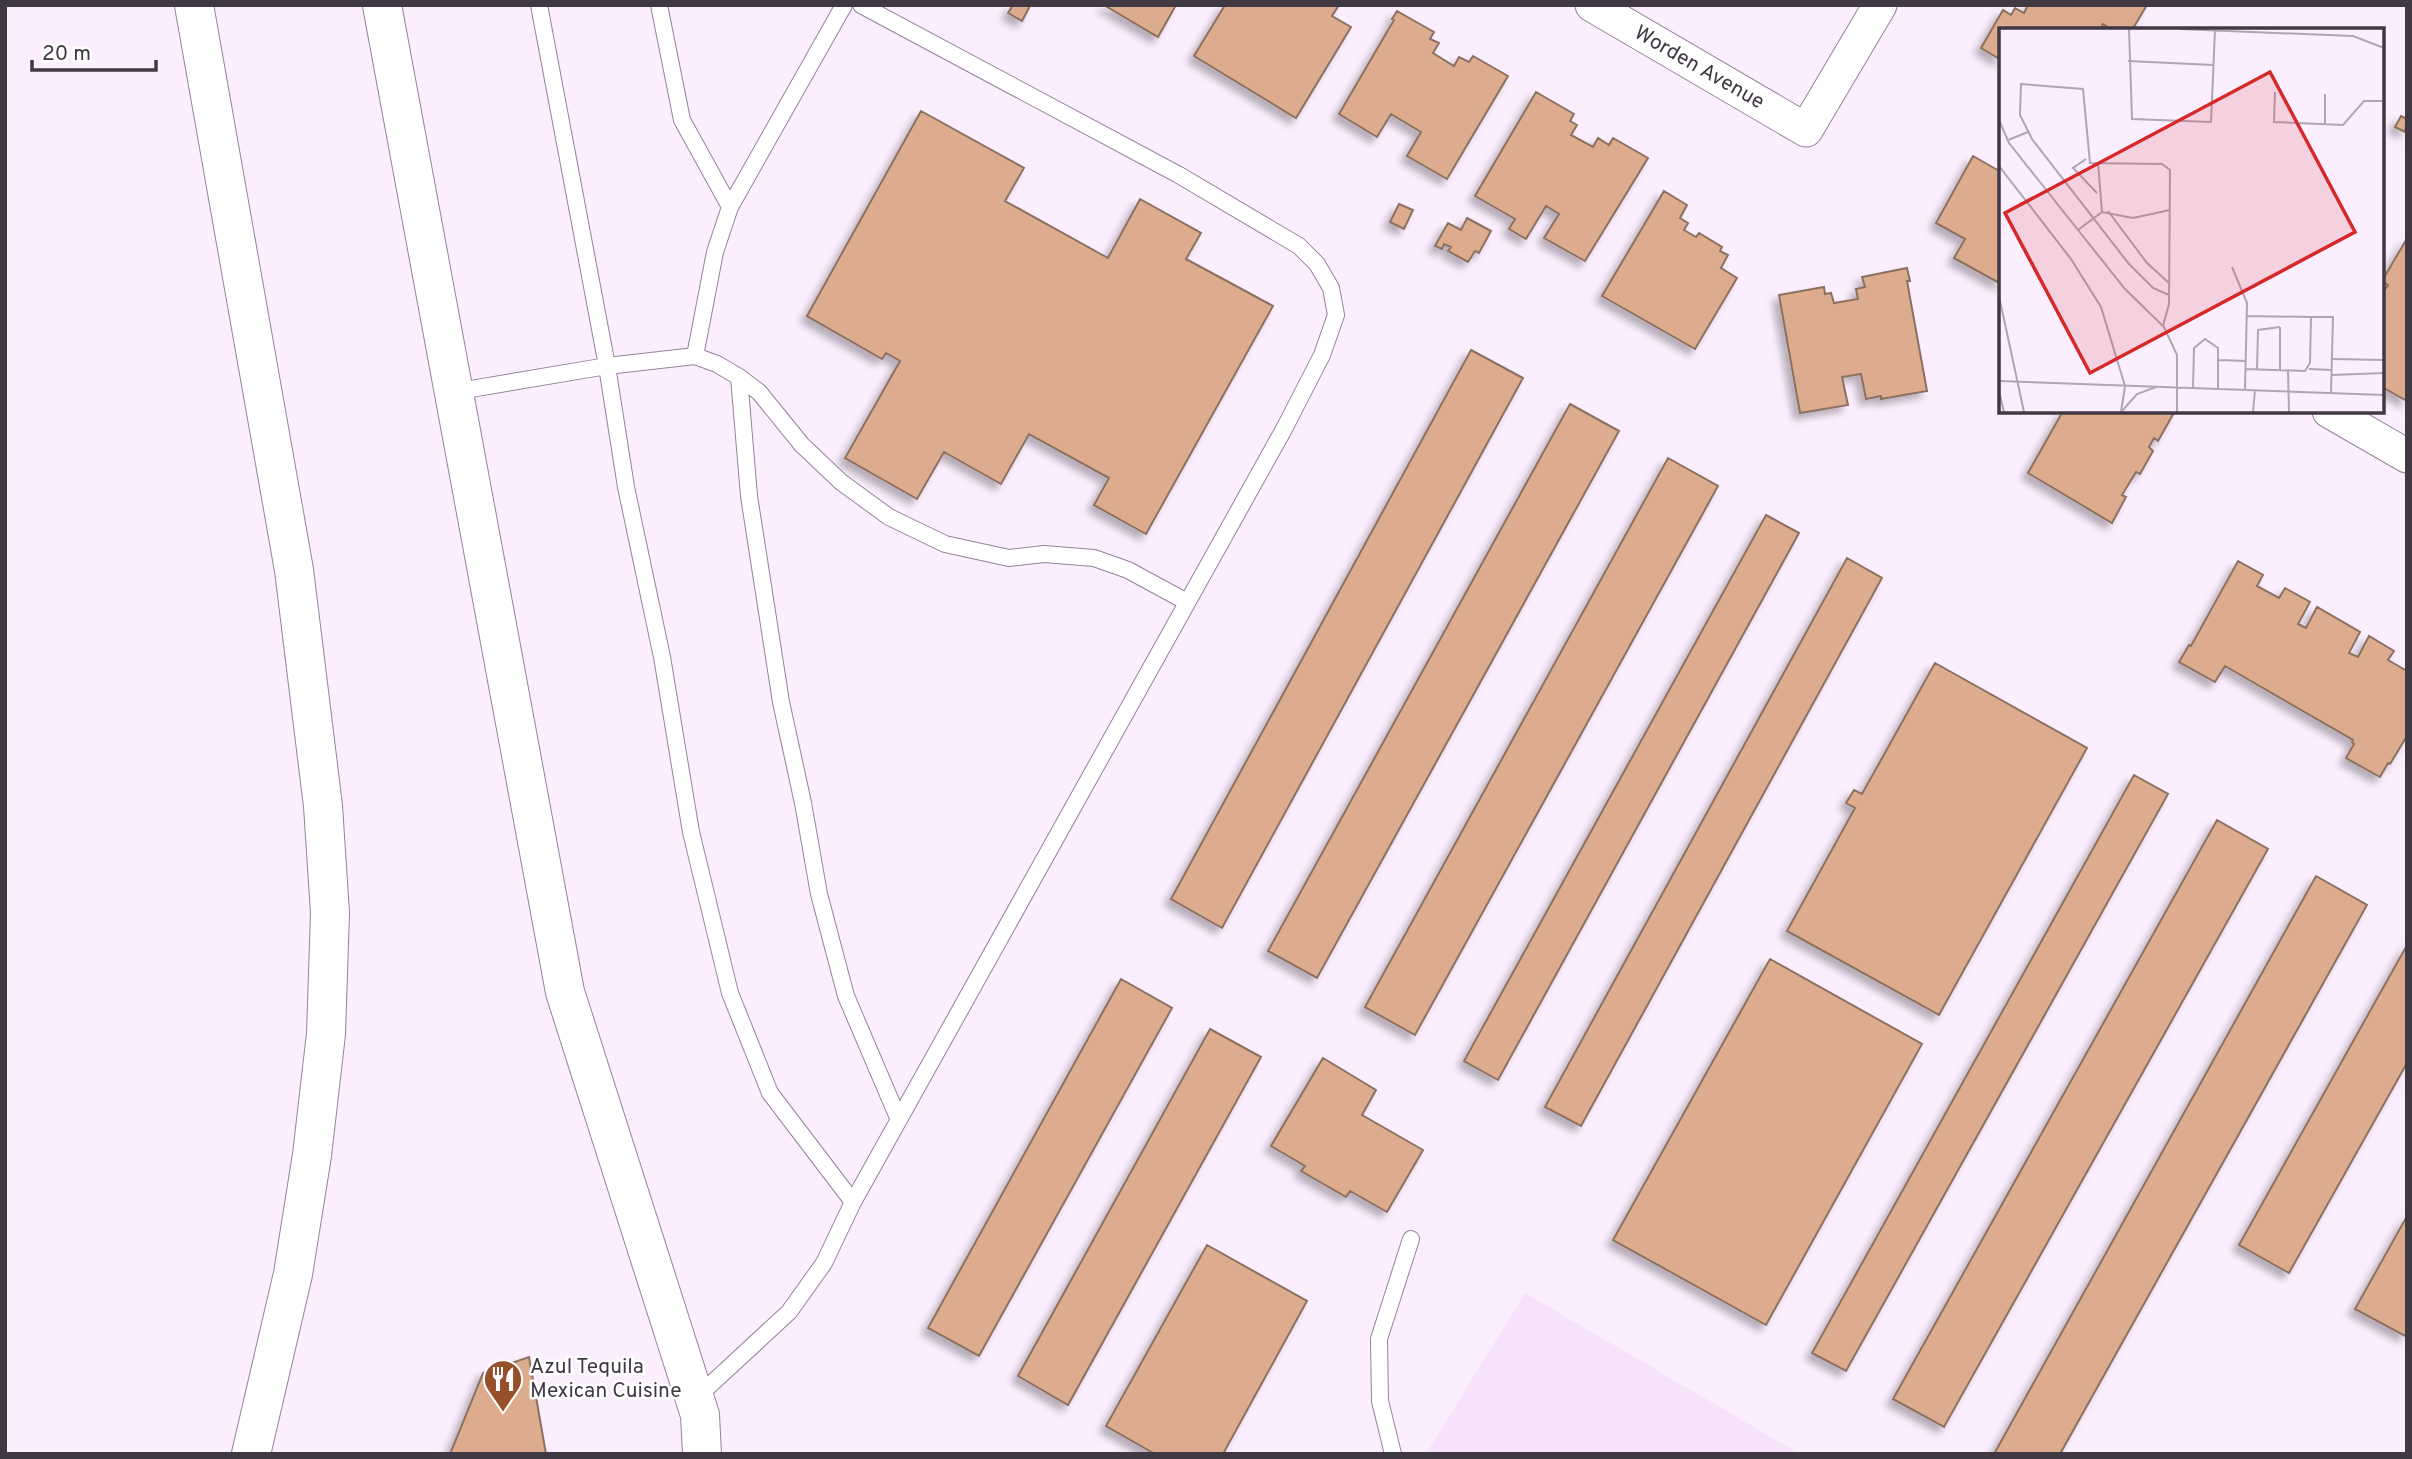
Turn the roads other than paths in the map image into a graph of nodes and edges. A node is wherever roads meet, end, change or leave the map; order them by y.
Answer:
1 (194, 5) edge
2 (382, 5) edge
3 (539, 5) edge
4 (659, 5) edge
5 (844, 5) edge
6 (861, 5) edge
7 (1592, 5) edge
8 (1880, 5) edge
9 (730, 207) junction
10 (695, 356) junction
11 (607, 366) junction
12 (739, 377) junction
13 (453, 392) junction
14 (2332, 413) edge
15 (2407, 456) edge
16 (1188, 602) junction
17 (899, 1120) junction
18 (853, 1202) junction
19 (1411, 1239) dead end
20 (695, 1398) junction
21 (251, 1454) edge
22 (702, 1454) edge
23 (1393, 1454) edge

1 - 21 main road
2 - 13 main road
3 - 11 lane
4 - 9 lane
5 - 9 lane
6 - 16 lane
7 - 8 street, Worden Avenue
9 - 10 lane
10 - 11 lane
10 - 12 lane
11 - 13 lane
11 - 18 lane
12 - 16 lane
12 - 17 lane
13 - 20 main road
14 - 15 street
16 - 17 lane
17 - 18 lane
18 - 20 lane
19 - 23 lane
20 - 22 main road

